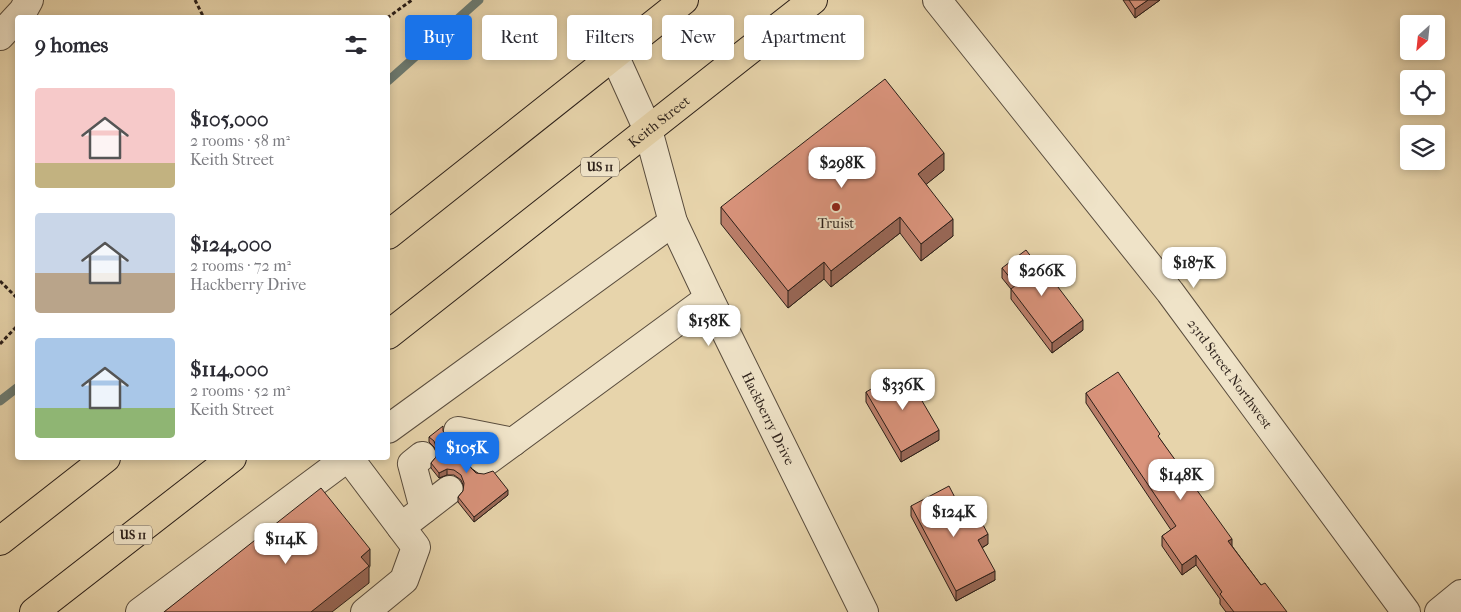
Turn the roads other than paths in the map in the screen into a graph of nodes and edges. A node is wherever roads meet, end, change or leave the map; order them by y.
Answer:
1 (29, 0) edge
2 (684, 0) edge
3 (813, 0) edge
4 (937, 0) edge
5 (19, 15) edge
6 (15, 20) edge
7 (652, 25) edge
8 (0, 36) edge
9 (608, 60) edge
10 (616, 60) edge
11 (648, 130) junction
12 (673, 222) junction
13 (390, 232) edge
14 (709, 298) junction
15 (390, 333) edge
16 (390, 428) edge
17 (458, 431) dead end
18 (513, 442) junction
19 (422, 456) dead end
20 (103, 460) edge
21 (230, 460) edge
22 (345, 460) edge
23 (350, 460) edge
24 (483, 464) dead end
25 (449, 490) dead end
26 (424, 510) junction
27 (401, 527) junction
28 (0, 541) edge
29 (1461, 594) edge
30 (47, 608) edge
31 (857, 610) edge
32 (140, 612) edge
33 (366, 612) edge
34 (1406, 612) edge
35 (1439, 612) edge

1 - 5 street
2 - 7 main road
3 - 11 main road, Keith Street / US 11
4 - 34 street, 23rd Street Northwest
6 - 8 street
9 - 13 main road
10 - 11 street, Hackberry Drive
11 - 12 street, Hackberry Drive
11 - 15 main road, Keith Street / US 11
12 - 14 street, Hackberry Drive
12 - 16 street
14 - 18 street
14 - 31 street, Hackberry Drive
17 - 18 street
18 - 24 street
19 - 26 street
20 - 28 main road
21 - 30 main road, US 11
22 - 32 street
23 - 27 street
25 - 26 street
26 - 27 street
27 - 33 street
29 - 35 street

